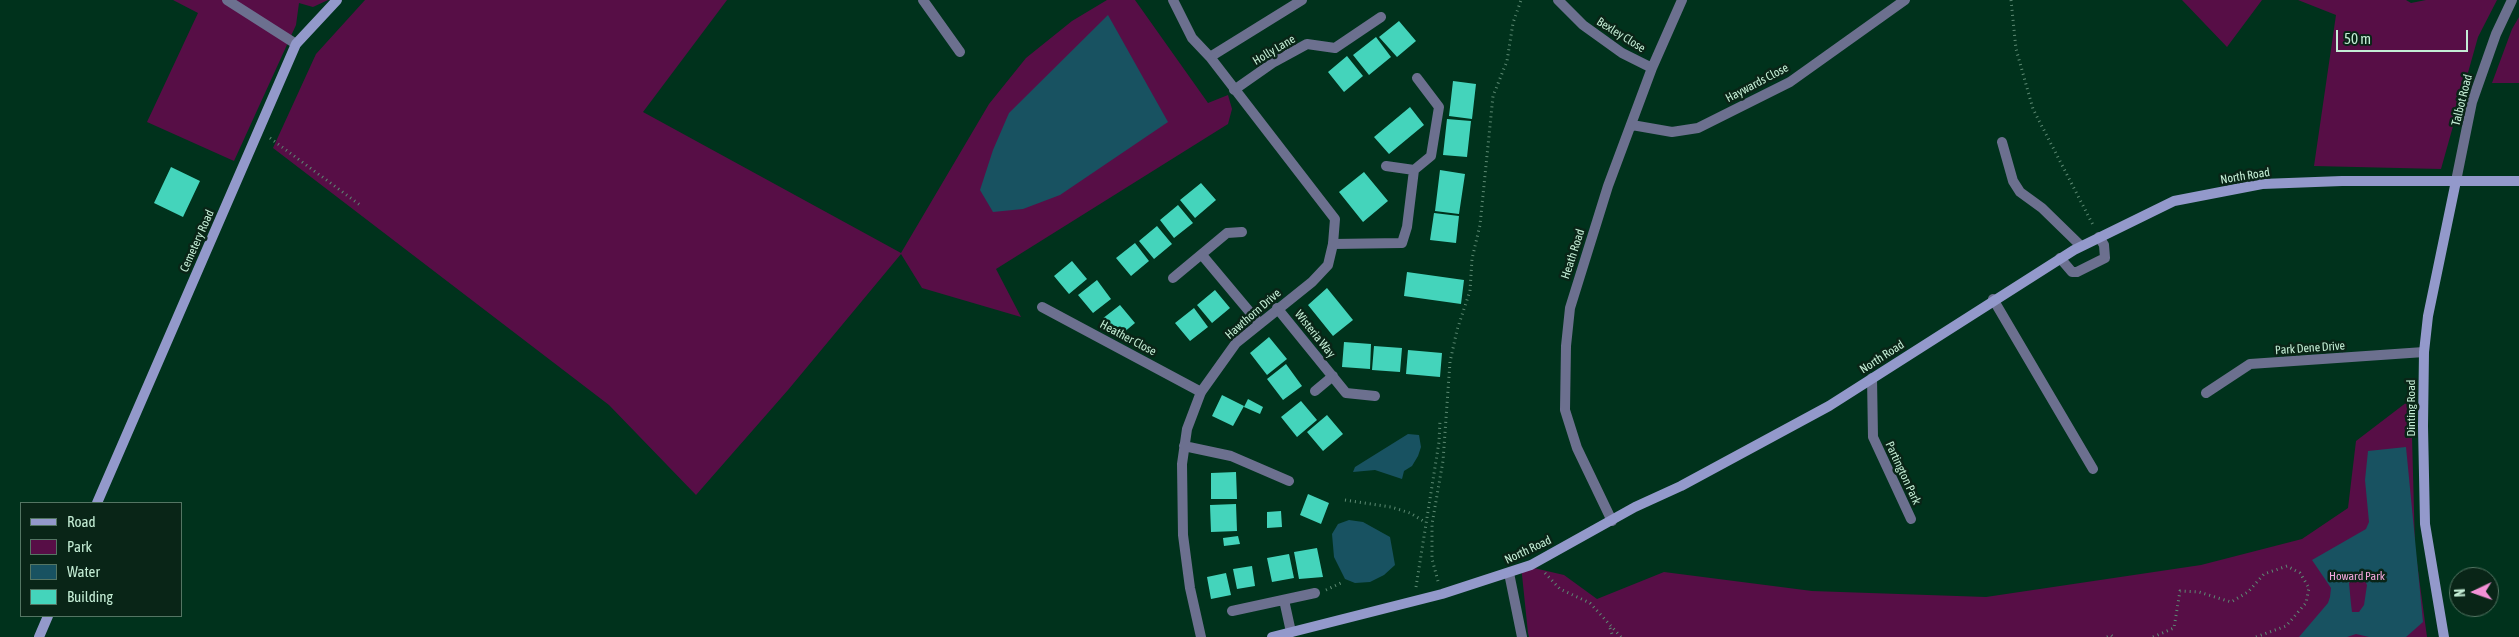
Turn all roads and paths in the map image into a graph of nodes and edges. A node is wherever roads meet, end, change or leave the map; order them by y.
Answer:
1 (227, 0) edge
2 (337, 0) edge
3 (923, 0) edge
4 (1173, 0) edge
5 (1302, 0) edge
6 (1521, 0) edge
7 (1558, 0) edge
8 (1682, 0) edge
9 (1905, 0) edge
10 (2011, 0) edge
11 (2512, 0) edge
12 (1381, 17) dead end
13 (296, 44) junction
14 (960, 52) dead end
15 (1210, 56) junction
16 (1652, 68) junction
17 (1417, 78) dead end
18 (1234, 90) junction
19 (1632, 124) junction
20 (259, 130) junction
21 (2002, 142) dead end
22 (1386, 166) dead end
23 (1414, 170) junction
24 (2519, 181) edge
25 (2456, 182) junction
26 (360, 206) dead end
27 (1242, 232) dead end
28 (2099, 237) junction
29 (1333, 244) junction
30 (2081, 246) junction
31 (1202, 255) junction
32 (2060, 258) junction
33 (1173, 278) dead end
34 (1993, 299) junction
35 (1042, 306) dead end
36 (1277, 308) junction
37 (1259, 323) junction
38 (2424, 352) junction
39 (1333, 376) junction
40 (1872, 378) junction
41 (1315, 391) dead end
42 (1201, 392) junction
43 (2206, 393) dead end
44 (1375, 396) dead end
45 (1440, 420) dead end
46 (1184, 446) junction
47 (2093, 469) dead end
48 (1290, 481) dead end
49 (1345, 500) dead end
50 (97, 502) edge
51 (1911, 518) dead end
52 (1612, 521) junction
53 (1425, 522) junction
54 (1530, 565) junction
55 (1508, 574) junction
56 (1343, 582) dead end
57 (1315, 593) joint
58 (1442, 594) junction
59 (1284, 600) junction
60 (1418, 600) junction
61 (1232, 611) dead end
62 (48, 617) edge
63 (1610, 626) junction
64 (1291, 632) junction
65 (39, 637) edge
66 (1201, 637) edge
67 (1272, 637) edge
68 (1522, 637) edge
69 (1613, 637) edge
70 (1622, 637) edge
71 (2107, 637) edge
72 (2113, 637) edge
73 (2153, 637) edge
74 (2256, 637) edge
75 (2444, 637) edge

1 - 13 street
2 - 13 street, Cemetery Road
3 - 14 street
4 - 15 street, Hawthorn Drive
5 - 15 street
6 - 58 path
7 - 16 street, Bexley Close
8 - 16 street, Heath Road
9 - 19 street, Haywards Close
10 - 28 path
11 - 25 street, Talbot Road
12 - 18 street, Holly Lane
13 - 20 street, Cemetery Road
15 - 18 street, Hawthorn Drive
16 - 19 street, Heath Road
17 - 23 street
18 - 29 street, Hawthorn Drive
19 - 52 street, Heath Road
20 - 26 path
20 - 50 street, Cemetery Road
21 - 30 street
22 - 23 street
23 - 29 street
24 - 25 street, North Road
25 - 28 street, North Road
25 - 38 street, Dinting Road
27 - 31 street
28 - 30 street, North Road
28 - 32 street
29 - 36 street, Hawthorn Drive
30 - 32 street, North Road
31 - 33 street
31 - 37 street
32 - 34 street, North Road
34 - 40 street, North Road
34 - 47 street
35 - 42 street, Heather Close
36 - 37 street, Hawthorn Drive
36 - 39 street, Wisteria Way
37 - 42 street, Hawthorn Drive
38 - 43 street, Park Dene Drive
38 - 75 street, Dinting Road
39 - 41 street, Wisteria Way
39 - 44 street, Wisteria Way
40 - 51 street, Partington Park
40 - 52 street, North Road
42 - 46 street, Hawthorn Drive
45 - 53 path
46 - 48 street
46 - 66 street, Hawthorn Drive
49 - 53 path
52 - 54 street, North Road
53 - 60 path
54 - 55 street, North Road
54 - 63 path
55 - 58 street, North Road
55 - 68 street
56 - 57 path
57 - 59 street
58 - 60 street, North Road
59 - 61 street
59 - 64 street
60 - 64 street, North Road
62 - 65 street
63 - 69 path
63 - 70 path
64 - 67 street, North Road
71 - 72 path
73 - 74 path

